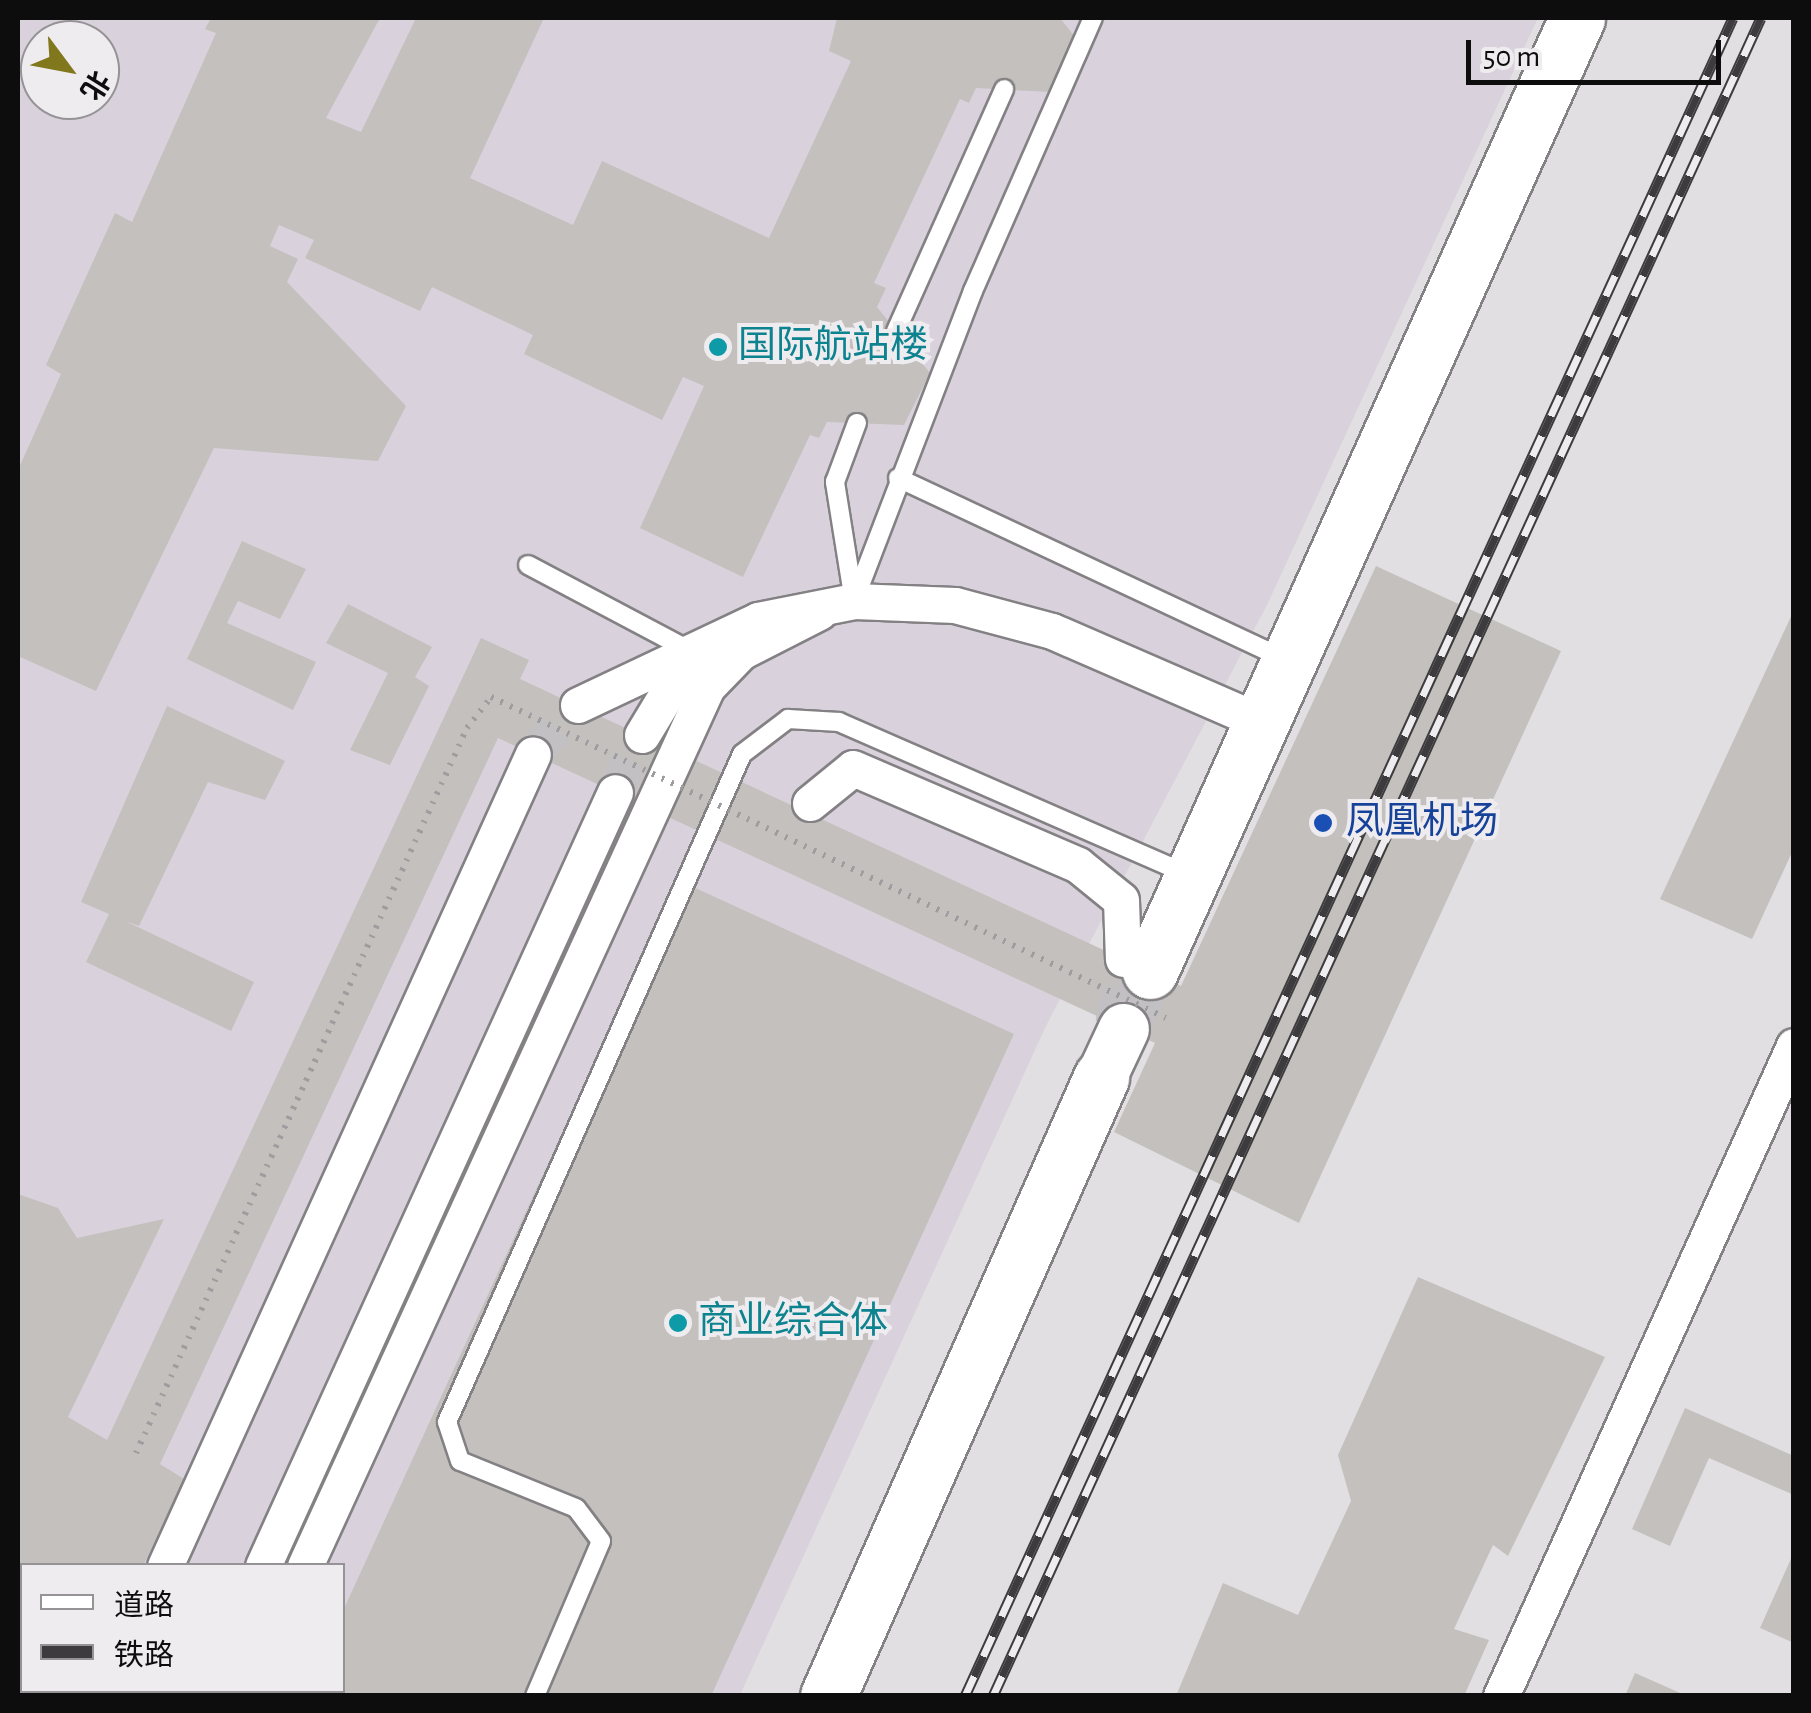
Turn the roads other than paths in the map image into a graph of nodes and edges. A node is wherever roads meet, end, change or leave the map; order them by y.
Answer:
1 (1094, 18) edge
2 (1576, 18) edge
3 (1004, 89) dead end
4 (896, 331) dead end
5 (857, 423) dead end
6 (898, 478) junction
7 (528, 565) dead end
8 (854, 601) junction
9 (819, 612) junction
10 (692, 652) junction
11 (1291, 662) junction
12 (578, 705) tunnel mouth
13 (1266, 724) junction
14 (642, 735) tunnel mouth
15 (525, 767) tunnel mouth
16 (615, 792) tunnel mouth
17 (810, 804) dead end
18 (1192, 876) junction
19 (1135, 1000) junction
20 (1794, 1046) edge
21 (1101, 1078) joint
22 (165, 1563) edge
23 (265, 1563) edge
24 (307, 1563) edge
25 (535, 1696) edge
26 (828, 1696) edge
27 (1501, 1696) edge

1 - 6 lane
2 - 11 main road
3 - 4 lane
5 - 8 lane
6 - 8 lane
6 - 11 lane
7 - 10 lane
8 - 9 street
8 - 13 street
9 - 10 street
9 - 24 street
10 - 12 street
10 - 14 street
11 - 13 main road
13 - 18 main road
15 - 22 street
16 - 23 street
17 - 19 street
18 - 19 main road
18 - 25 lane
19 - 21 main road
20 - 27 street
21 - 26 main road

